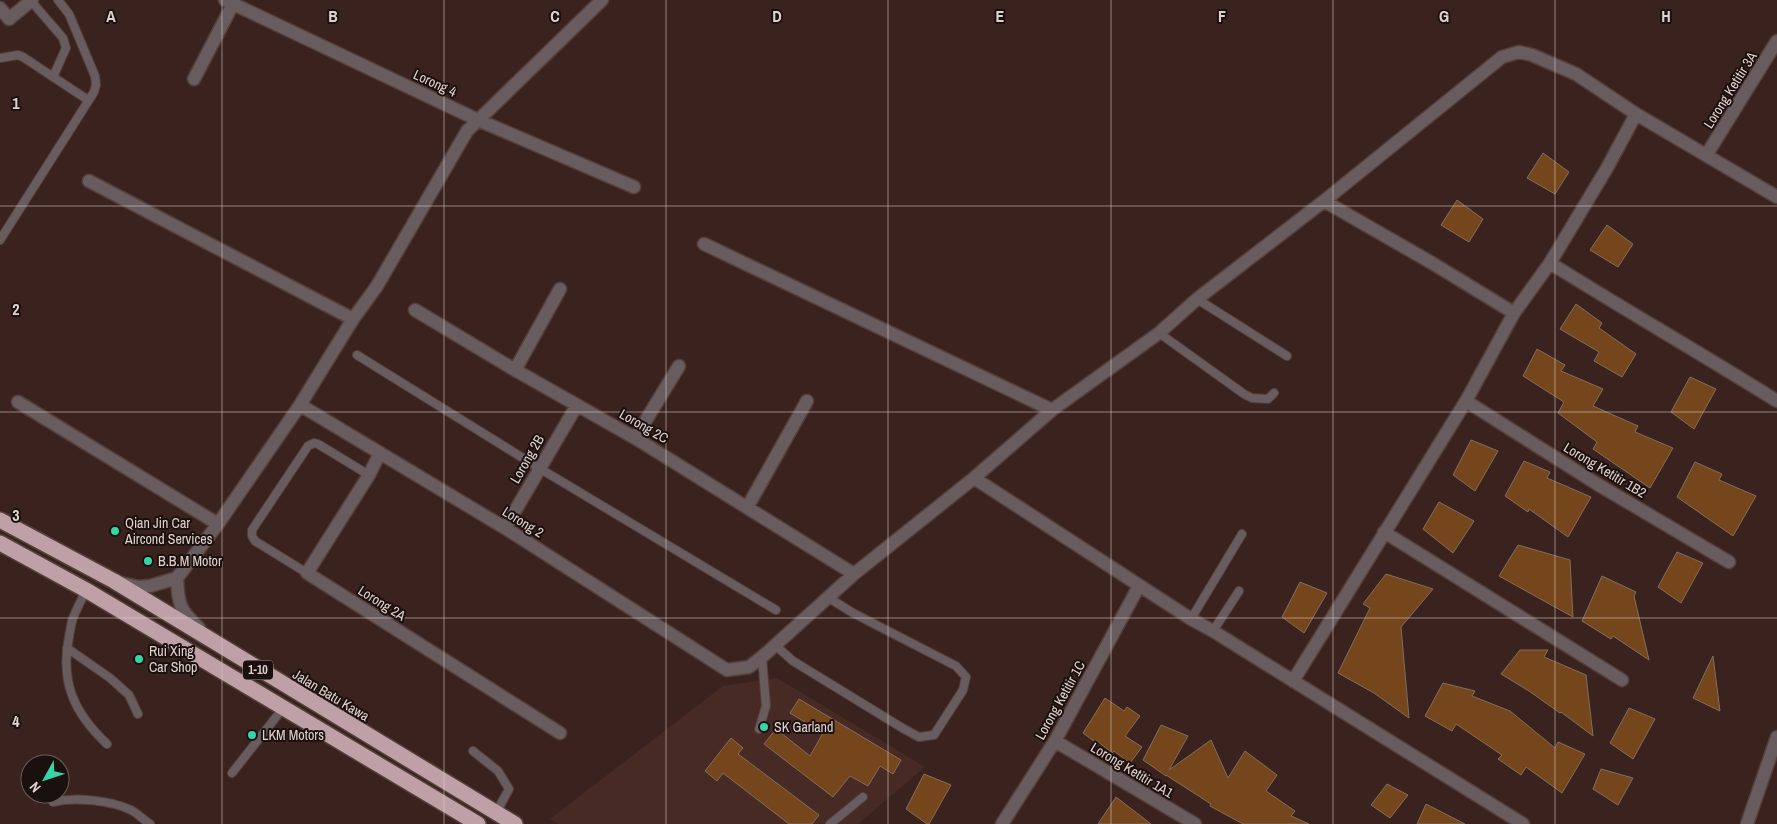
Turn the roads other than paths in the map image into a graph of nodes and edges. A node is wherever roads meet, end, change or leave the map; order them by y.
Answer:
1 (58, 0) edge
2 (602, 0) edge
3 (31, 1) edge
4 (229, 2) edge
5 (0, 8) edge
6 (5, 22) edge
7 (1777, 41) edge
8 (0, 58) edge
9 (53, 77) junction
10 (194, 79) dead end
11 (88, 100) junction
12 (1636, 114) junction
13 (478, 120) junction
14 (1707, 154) junction
15 (89, 182) dead end
16 (634, 187) dead end
17 (1777, 196) edge
18 (1324, 201) junction
19 (0, 240) edge
20 (704, 244) dead end
21 (1550, 263) junction
22 (560, 289) dead end
23 (1197, 299) junction
24 (415, 310) dead end
25 (1514, 313) junction
26 (353, 319) junction
27 (1159, 333) junction
28 (358, 355) dead end
29 (1286, 356) dead end
30 (679, 366) dead end
31 (515, 370) junction
32 (1274, 393) dead end
33 (807, 401) dead end
34 (1466, 401) junction
35 (1777, 401) edge
36 (18, 402) dead end
37 (300, 405) junction
38 (577, 405) junction
39 (1052, 410) junction
40 (635, 438) junction
41 (380, 453) junction
42 (539, 468) junction
43 (368, 474) junction
44 (974, 478) junction
45 (748, 506) junction
46 (0, 520) edge
47 (218, 524) junction
48 (505, 528) junction
49 (1384, 532) junction
50 (1242, 534) dead end
51 (0, 543) edge
52 (1729, 562) dead end
53 (307, 573) junction
54 (854, 574) junction
55 (178, 578) junction
56 (114, 581) junction
57 (1139, 586) junction
58 (86, 590) junction
59 (1239, 591) dead end
60 (828, 598) junction
61 (776, 610) dead end
62 (1191, 619) junction
63 (1213, 631) junction
64 (213, 642) junction
65 (776, 646) junction
66 (67, 648) junction
67 (762, 657) junction
68 (1622, 680) dead end
69 (1293, 681) junction
70 (284, 707) junction
71 (138, 714) dead end
72 (760, 729) dead end
73 (560, 733) dead end
74 (1777, 737) edge
75 (1055, 741) junction
76 (106, 744) dead end
77 (473, 751) dead end
78 (232, 773) dead end
79 (863, 797) dead end
80 (70, 800) edge
81 (496, 814) junction
82 (150, 824) edge
83 (478, 824) edge
84 (514, 824) edge
85 (830, 824) edge
86 (1002, 824) edge
87 (1194, 824) edge
88 (1523, 824) edge
89 (1747, 824) edge

1 - 11 lane
2 - 13 street
3 - 6 street
3 - 9 lane
4 - 10 street
4 - 13 street, Lorong 4
5 - 6 street
7 - 14 street, Lorong Ketitir 3A
8 - 9 lane
9 - 11 lane
11 - 19 lane
12 - 14 street
12 - 18 street
12 - 21 street
13 - 16 street, Lorong 4
13 - 26 street
14 - 17 street
15 - 26 street
18 - 23 street
18 - 25 street
20 - 39 street
21 - 25 street
21 - 35 street
22 - 31 street
23 - 27 street
23 - 29 lane
24 - 31 street, Lorong 2C
25 - 34 street
26 - 37 street
27 - 32 lane
27 - 39 street
28 - 42 lane
30 - 40 street
31 - 38 street, Lorong 2C
33 - 45 street
34 - 49 street
34 - 52 street, Lorong Ketitir 1B2
36 - 47 street
37 - 41 street, Lorong 2
37 - 47 street
38 - 40 street, Lorong 2C
38 - 42 street, Lorong 2B
39 - 44 street
40 - 45 street, Lorong 2C
41 - 43 street
41 - 48 street, Lorong 2
42 - 48 street, Lorong 2B
42 - 61 lane
43 - 53 street
43 - 53 lane
44 - 54 street
44 - 57 street
45 - 54 street, Lorong 2C
46 - 56 highway, Jalan Batu Kawa / 1-10
47 - 55 street
48 - 67 street, Lorong 2
49 - 68 street
49 - 69 street
50 - 62 lane
51 - 58 highway, 1-10
53 - 73 street, Lorong 2A
54 - 60 street
55 - 56 street
55 - 64 street
56 - 64 highway, Jalan Batu Kawa / 1-10
57 - 62 street
57 - 75 street, Lorong Ketitir 1C
58 - 66 lane
58 - 70 highway, 1-10
59 - 63 lane
60 - 65 street
60 - 65 lane
62 - 63 street
63 - 69 street
64 - 81 highway, Jalan Batu Kawa / 1-10
65 - 67 street
66 - 71 lane
66 - 76 lane
67 - 72 lane
69 - 88 street
70 - 78 lane
70 - 83 highway, 1-10
74 - 89 street
75 - 86 street, Lorong Ketitir 1C
75 - 87 street, Lorong Ketitir 1A1
77 - 81 lane
79 - 85 lane
80 - 82 lane
81 - 84 highway, Jalan Batu Kawa / 1-10

